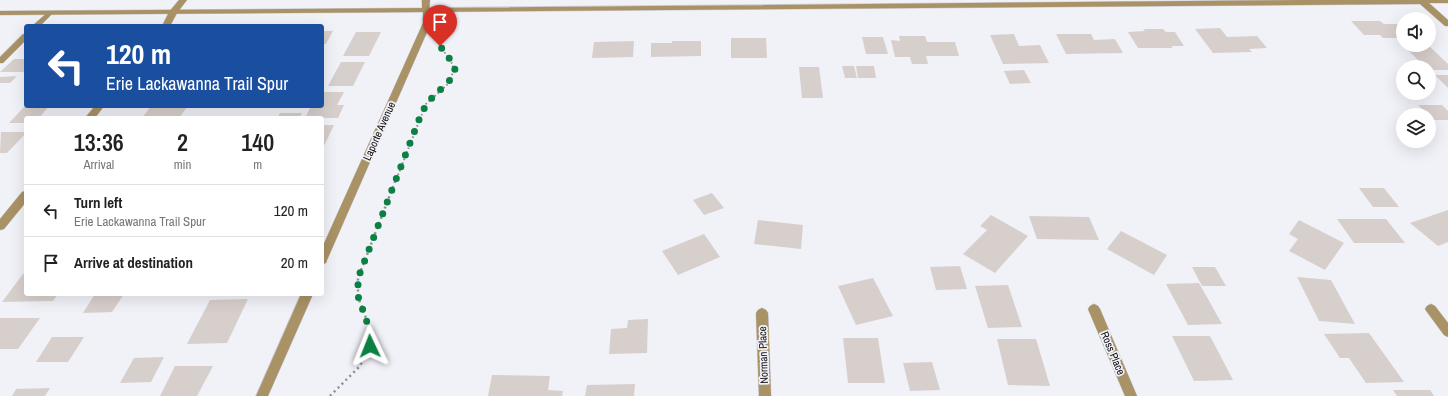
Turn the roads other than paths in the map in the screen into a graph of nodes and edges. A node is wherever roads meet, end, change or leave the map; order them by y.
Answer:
1 (183, 0) edge
2 (1421, 0) edge
3 (1448, 1) edge
4 (1181, 2) edge
5 (426, 5) edge
6 (173, 12) junction
7 (0, 13) edge
8 (50, 13) junction
9 (38, 24) edge
10 (167, 24) edge
11 (1448, 24) edge
12 (24, 38) edge
13 (0, 61) edge
14 (98, 108) edge
15 (92, 116) edge
16 (24, 197) edge
17 (0, 226) edge
18 (324, 255) edge
19 (306, 296) edge
20 (1094, 309) dead end
21 (1431, 309) dead end
22 (762, 313) dead end
23 (1448, 332) edge
24 (262, 396) edge
25 (765, 396) edge
26 (1131, 396) edge

1 - 6 street
2 - 3 street
2 - 4 street
2 - 11 street
4 - 5 street
5 - 6 street
5 - 18 street, Laporte Avenue
6 - 8 street
6 - 10 street
7 - 8 street
8 - 9 lane
12 - 13 lane
14 - 15 street
16 - 17 street
19 - 24 street
20 - 26 street, Ross Place
21 - 23 street
22 - 25 street, Norman Place

